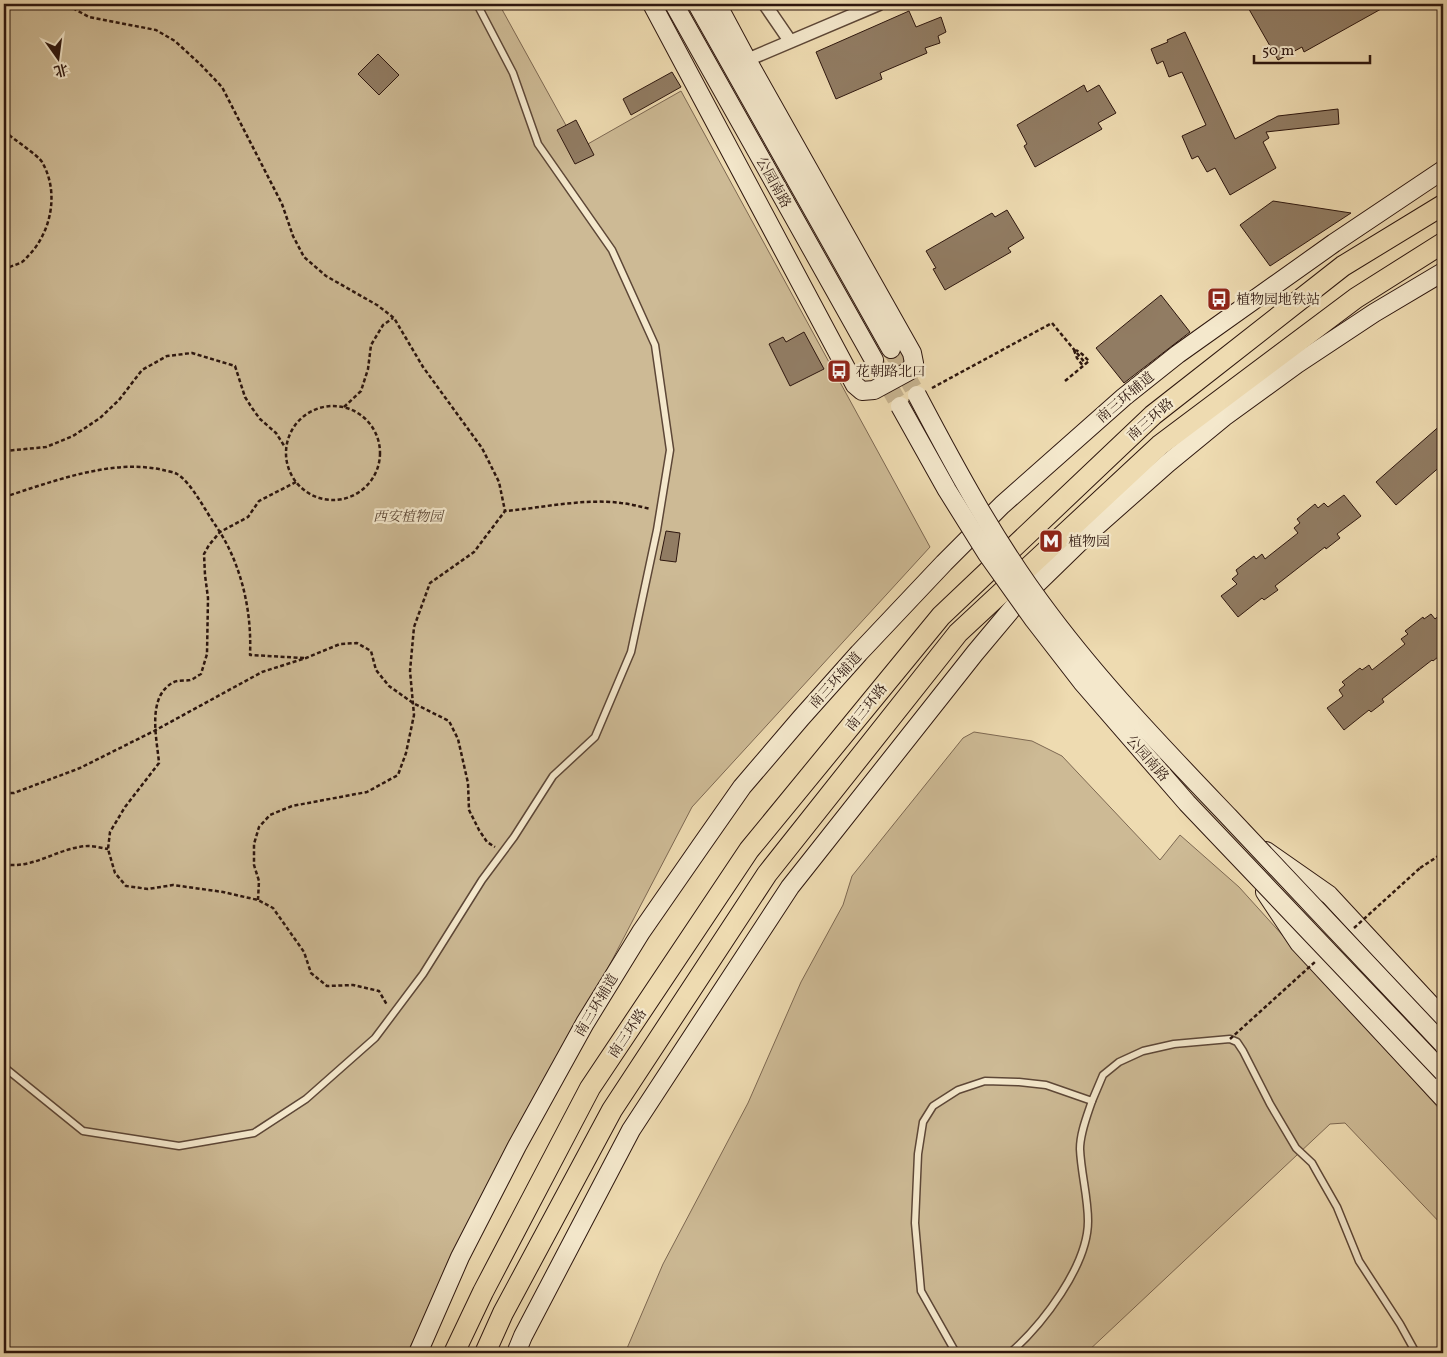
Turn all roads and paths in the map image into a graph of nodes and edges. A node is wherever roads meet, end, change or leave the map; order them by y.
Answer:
1 (68, 4) edge
2 (477, 4) edge
3 (652, 4) edge
4 (674, 4) edge
5 (698, 4) edge
6 (718, 4) edge
7 (771, 4) edge
8 (879, 4) edge
9 (790, 41) junction
10 (747, 60) junction
11 (4, 131) edge
12 (1443, 170) edge
13 (1443, 205) edge
14 (1443, 243) edge
15 (4, 269) edge
16 (1443, 272) edge
17 (394, 318) junction
18 (1073, 348) junction
19 (891, 349) tunnel mouth
20 (1080, 356) junction
21 (874, 360) tunnel mouth
22 (1084, 365) junction
23 (1065, 382) dead end
24 (922, 388) joint
25 (900, 406) tunnel mouth
26 (344, 407) junction
27 (285, 447) junction
28 (4, 451) edge
29 (296, 482) junction
30 (4, 497) edge
31 (660, 510) junction
32 (505, 511) junction
33 (220, 532) junction
34 (1029, 591) junction
35 (1016, 604) junction
36 (306, 658) junction
37 (413, 703) junction
38 (154, 731) junction
39 (4, 793) edge
40 (108, 849) junction
41 (502, 852) junction
42 (1443, 853) edge
43 (4, 864) edge
44 (1420, 868) dead end
45 (258, 900) junction
46 (393, 1015) junction
47 (1443, 1018) edge
48 (1443, 1044) edge
49 (4, 1067) edge
50 (1443, 1072) edge
51 (1443, 1098) edge
52 (1092, 1101) junction
53 (455, 1350) edge
54 (418, 1353) edge
55 (485, 1353) edge
56 (516, 1353) edge
57 (956, 1353) edge
58 (1010, 1353) edge
59 (1416, 1353) edge

1 - 17 path
2 - 31 lane
3 - 10 main road
4 - 21 main road, 公园南路
5 - 19 main road, 公园南路
6 - 10 main road
7 - 9 street
8 - 9 street
9 - 10 street
11 - 15 path
12 - 54 main road, 南三环辅道
13 - 53 highway, 南三环路
14 - 55 highway, 南三环路
16 - 34 main road
17 - 26 path
17 - 32 path
18 - 20 path
18 - 20 path
18 - 24 path
20 - 22 path
20 - 22 path
22 - 23 path
24 - 48 main road, 公园南路, bridge
25 - 50 main road, 公园南路, bridge
26 - 27 path
26 - 29 path
27 - 28 path
27 - 29 path
29 - 33 path
30 - 33 path
31 - 32 path
31 - 41 lane
32 - 37 path
33 - 36 path
33 - 38 path
34 - 35 main road
34 - 47 main road
35 - 51 main road
35 - 56 main road
36 - 37 path
36 - 38 path
37 - 41 path
37 - 45 path
38 - 39 path
38 - 40 path
40 - 43 path
40 - 45 path
41 - 46 lane
42 - 44 path
45 - 46 path
46 - 49 lane
52 - 57 lane
52 - 58 lane
52 - 59 lane

